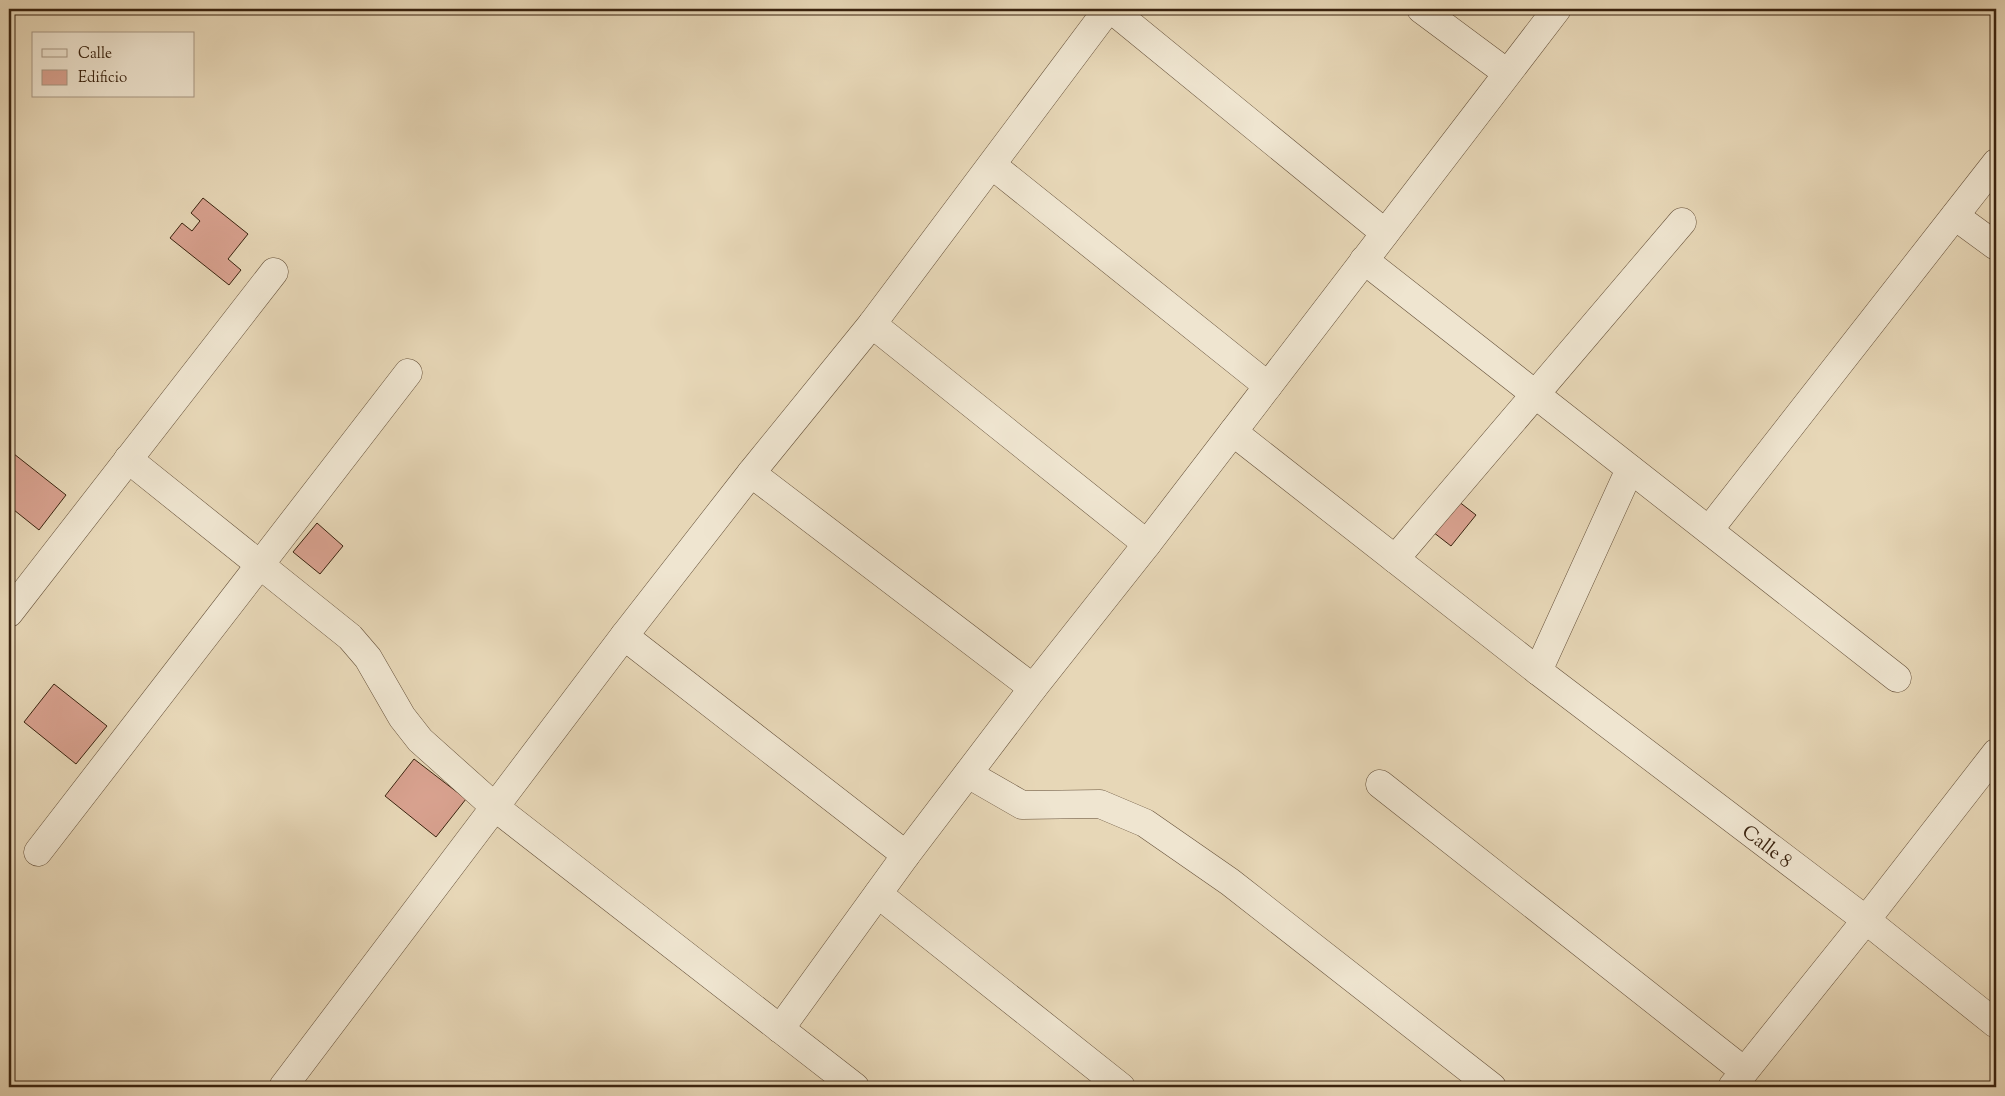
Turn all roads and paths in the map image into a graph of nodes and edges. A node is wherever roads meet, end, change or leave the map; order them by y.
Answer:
1 (1109, 9) edge
2 (1420, 9) edge
3 (1557, 9) edge
4 (1507, 73) junction
5 (1996, 163) edge
6 (992, 165) junction
7 (1955, 216) junction
8 (1682, 222) dead end
9 (1385, 233) junction
10 (1996, 246) edge
11 (1364, 260) junction
12 (274, 272) dead end
13 (872, 324) junction
14 (408, 373) dead end
15 (1268, 386) junction
16 (1536, 395) junction
17 (1233, 432) junction
18 (128, 459) junction
19 (1630, 469) junction
20 (751, 474) junction
21 (1709, 530) junction
22 (1147, 544) junction
23 (1395, 559) junction
24 (260, 564) junction
25 (9, 613) edge
26 (624, 636) junction
27 (1538, 671) junction
28 (1897, 678) dead end
29 (1033, 688) junction
30 (1996, 752) edge
31 (968, 774) junction
32 (1380, 784) dead end
33 (496, 808) junction
34 (38, 852) dead end
35 (906, 855) junction
36 (878, 894) junction
37 (1866, 920) junction
38 (1996, 1024) edge
39 (780, 1029) junction
40 (1738, 1079) edge
41 (283, 1087) edge
42 (855, 1087) edge
43 (1121, 1087) edge
44 (1492, 1087) edge

1 - 6 street
1 - 9 street
2 - 4 street
3 - 4 street
4 - 9 street
5 - 7 street
6 - 13 street
6 - 15 street
7 - 10 street
7 - 21 street
8 - 16 street
9 - 11 street
11 - 15 street
11 - 16 street
12 - 18 street
13 - 20 street
13 - 22 street
14 - 24 street
15 - 17 street
16 - 19 street
16 - 23 street
17 - 22 street
17 - 23 street, Calle 8
18 - 24 street
18 - 25 street
19 - 21 street
19 - 27 street
20 - 26 street
20 - 29 street
21 - 28 street
22 - 29 street
23 - 27 street, Calle 8
24 - 33 street
24 - 34 street
26 - 33 street
26 - 35 street
27 - 37 street, Calle 8
29 - 31 street
30 - 37 street
31 - 35 street
31 - 44 street
32 - 40 street
33 - 39 street
33 - 41 street
35 - 36 street
36 - 39 street
36 - 43 street
37 - 38 street, Calle 8
37 - 40 street
39 - 42 street

